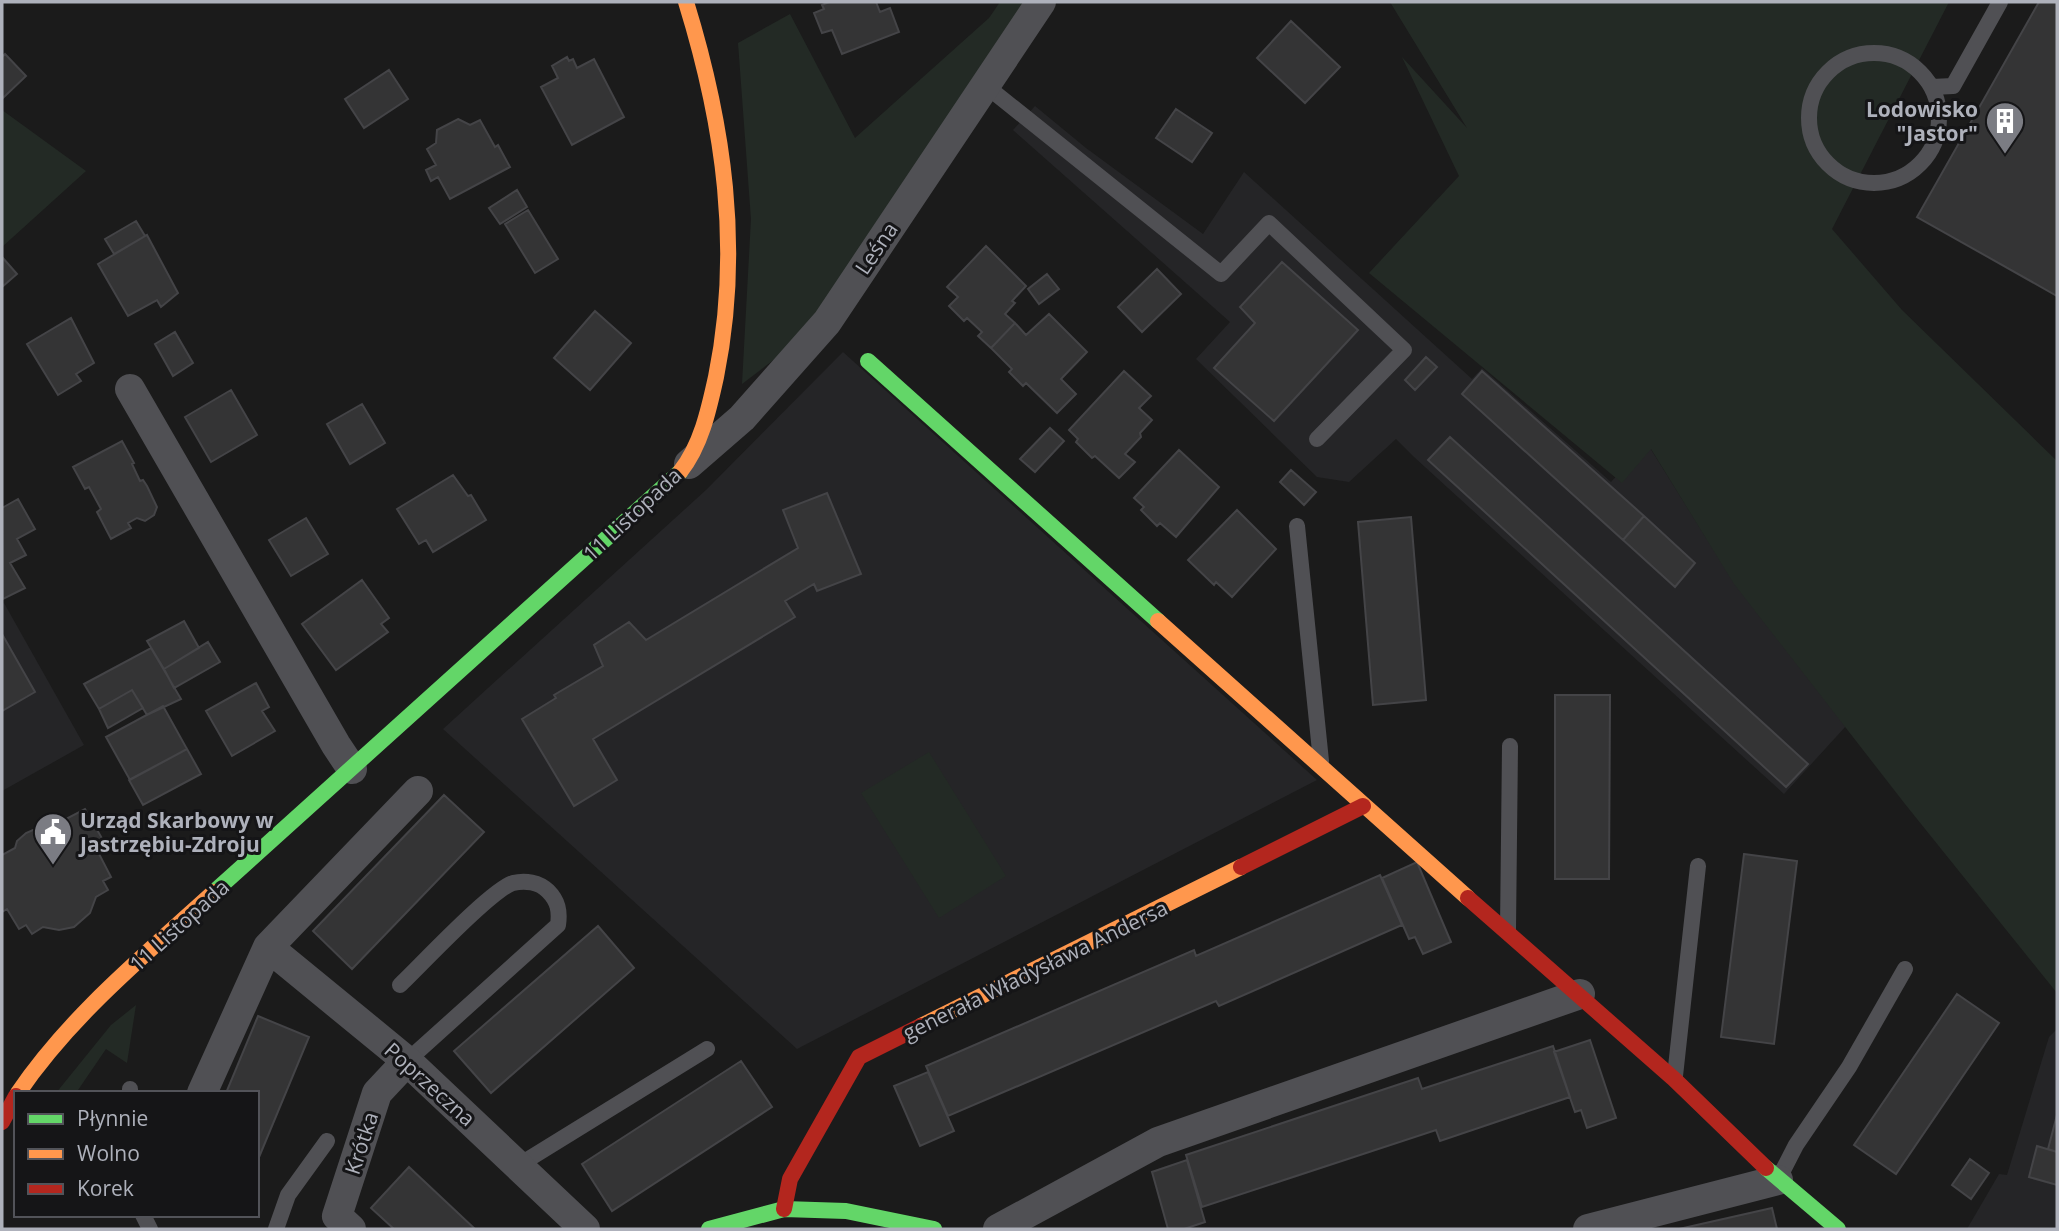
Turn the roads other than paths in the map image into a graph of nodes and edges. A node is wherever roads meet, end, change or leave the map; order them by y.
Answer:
1 (686, 2) edge
2 (1041, 2) edge
3 (2000, 2) edge
4 (985, 85) junction
5 (1932, 88) junction
6 (868, 361) dead end
7 (130, 389) dead end
8 (1317, 439) dead end
9 (682, 470) junction
10 (1297, 526) dead end
11 (1510, 746) dead end
12 (1321, 768) junction
13 (352, 769) junction
14 (418, 791) dead end
15 (1363, 806) junction
16 (1698, 866) dead end
17 (1508, 931) junction
18 (268, 947) junction
19 (1905, 969) dead end
20 (400, 985) dead end
21 (1580, 994) junction
22 (707, 1049) dead end
23 (407, 1060) junction
24 (1674, 1079) junction
25 (20, 1091) edge
26 (203, 1091) edge
27 (14, 1100) edge
28 (2, 1122) edge
29 (327, 1141) dead end
30 (519, 1164) junction
31 (1778, 1180) junction
32 (784, 1209) junction
33 (276, 1229) edge
34 (351, 1229) edge
35 (585, 1229) edge
36 (709, 1229) edge
37 (934, 1229) edge
38 (998, 1229) edge
39 (1588, 1229) edge
40 (1838, 1229) edge

1 - 9 street, 11 Listopada
2 - 4 street, Leśna
3 - 5 lane
4 - 8 lane
4 - 9 street, Leśna
5 - 5 lane
6 - 12 street
7 - 13 street
9 - 13 street, 11 Listopada
10 - 12 lane
11 - 17 lane
12 - 15 street
13 - 25 street, 11 Listopada
14 - 18 street
15 - 17 street
15 - 32 street, generała Władysława Andersa
16 - 24 lane
17 - 21 street
18 - 23 street, Poprzeczna
18 - 26 street
19 - 31 lane
20 - 23 lane
21 - 24 street
21 - 38 street
22 - 30 lane
23 - 30 street, Poprzeczna
23 - 34 street, Krótka
24 - 31 street
27 - 28 street, 11 Listopada
29 - 33 lane
30 - 35 street, Poprzeczna
31 - 39 street
31 - 40 street
32 - 36 street
32 - 37 street

